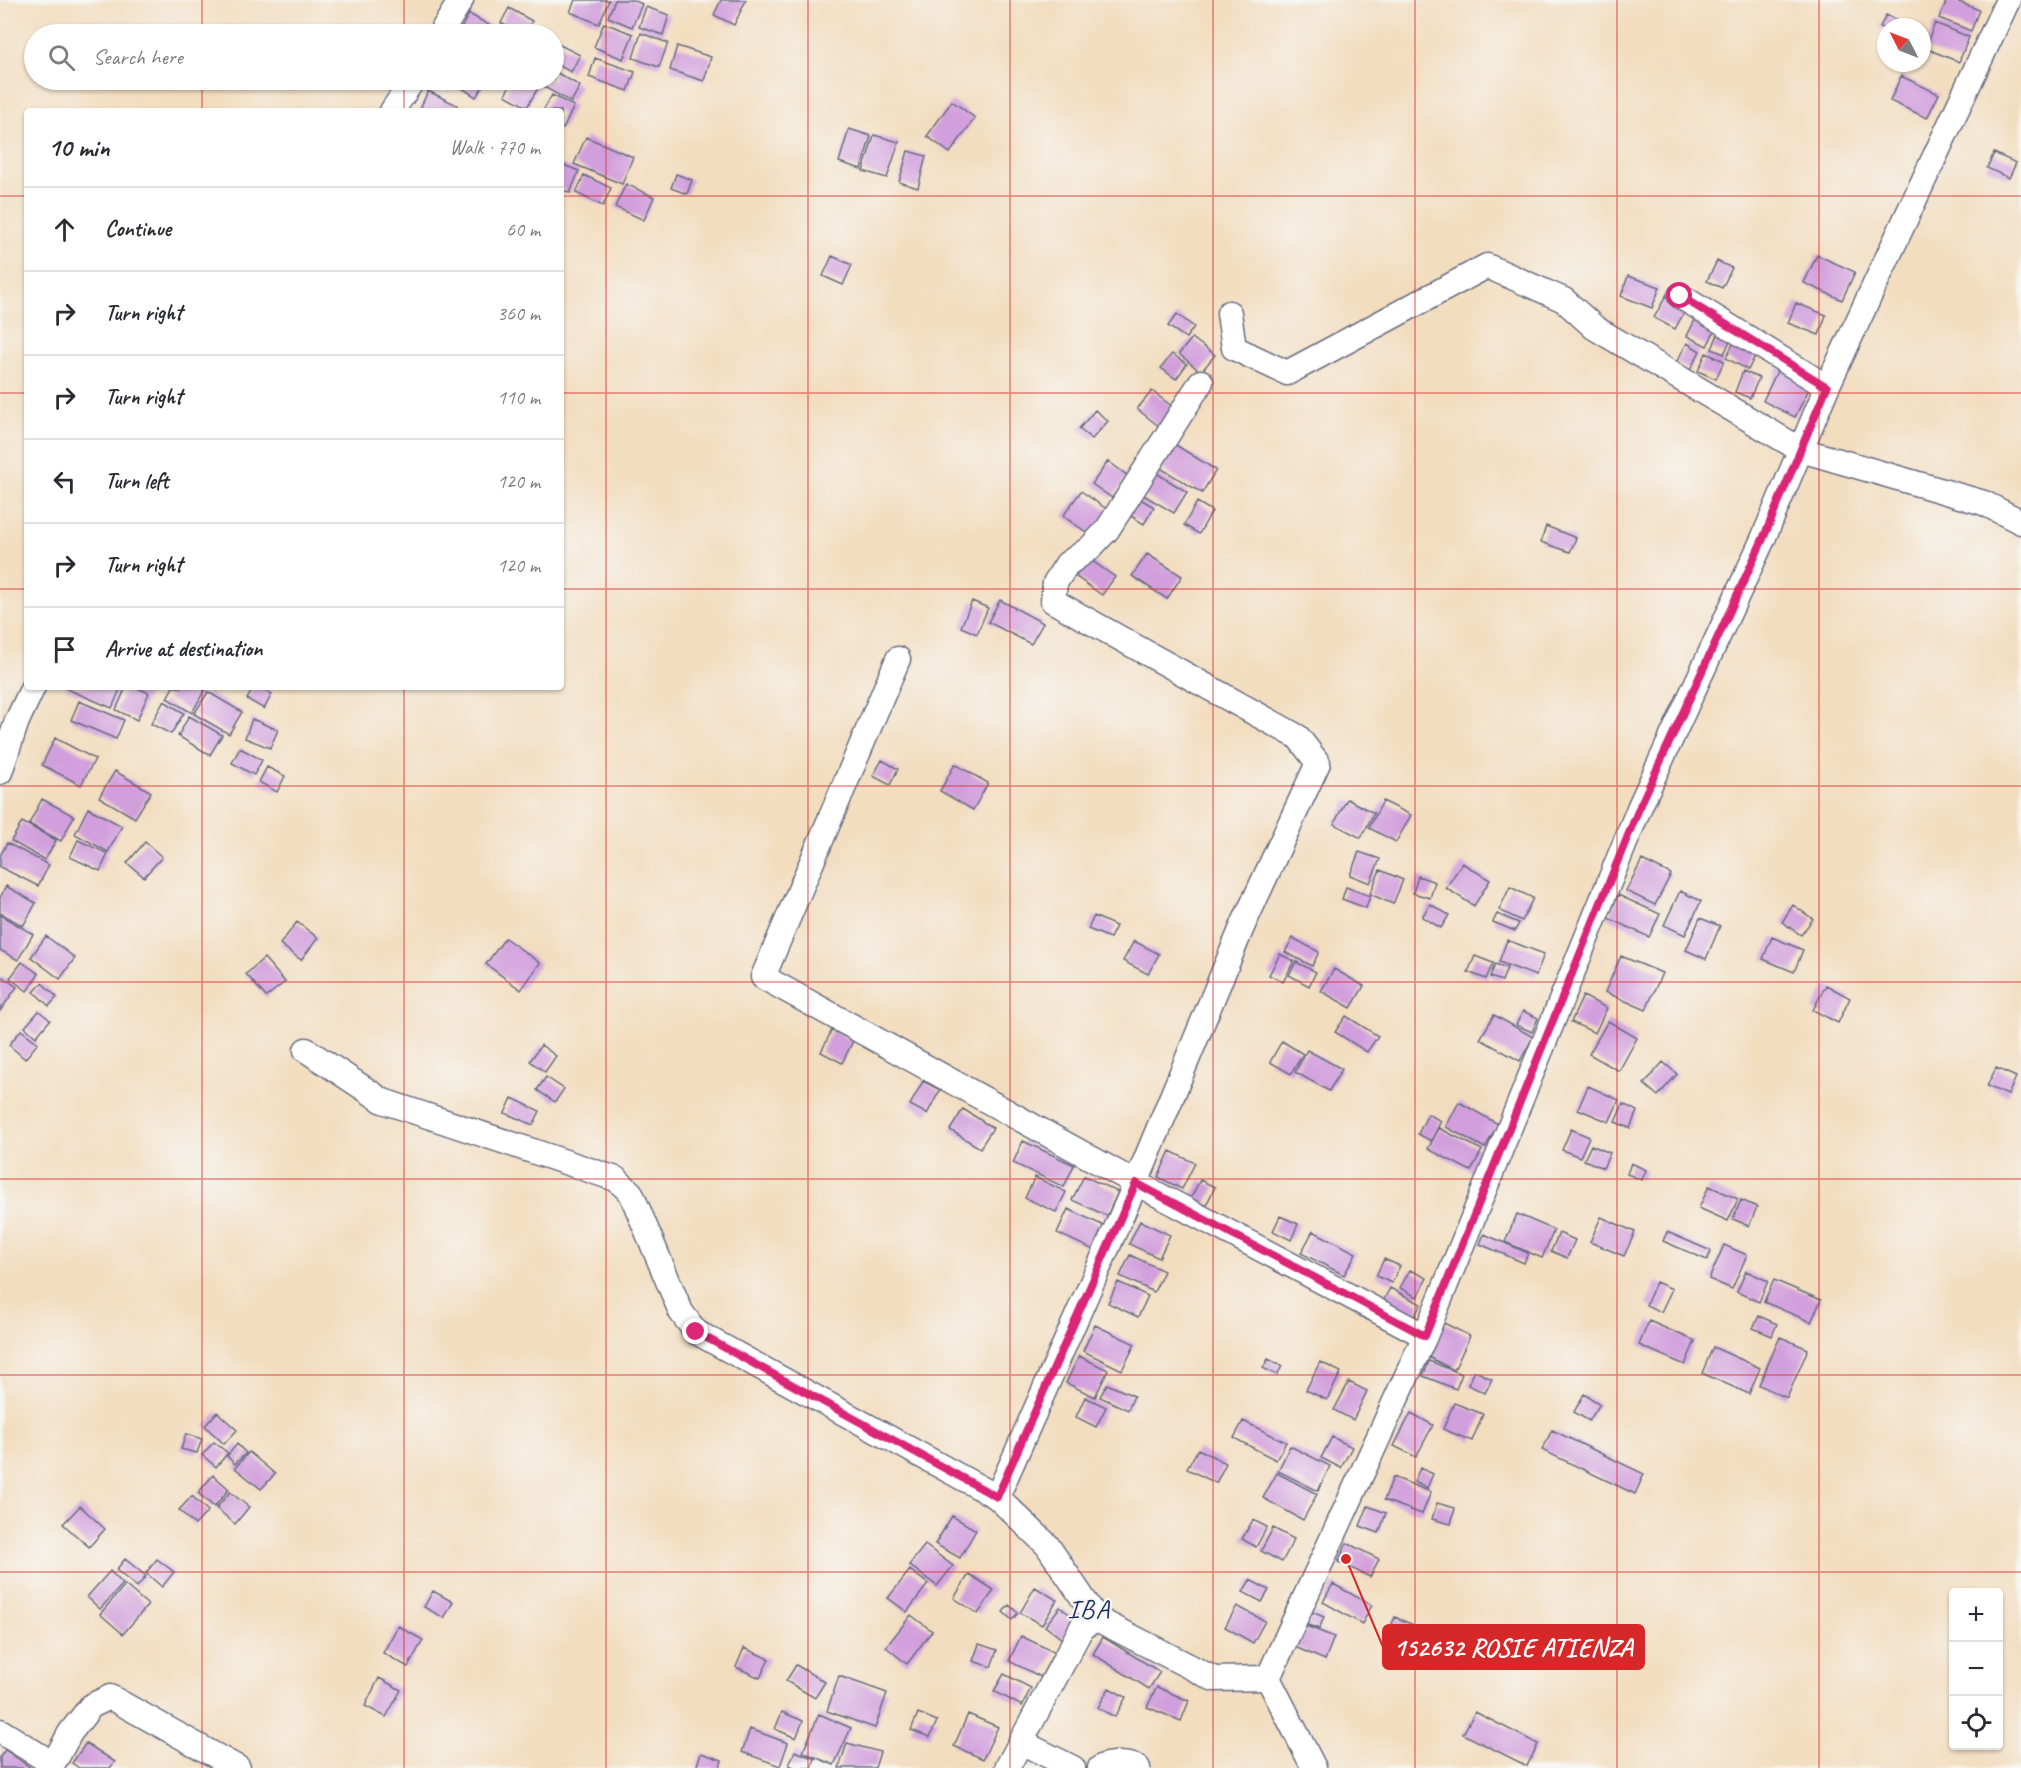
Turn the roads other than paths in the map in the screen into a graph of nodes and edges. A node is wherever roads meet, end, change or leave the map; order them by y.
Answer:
1 (461, 0) edge
2 (2008, 0) edge
3 (446, 24) edge
4 (406, 90) edge
5 (394, 108) edge
6 (1680, 296) dead end
7 (1228, 313) dead end
8 (1201, 382) dead end
9 (1827, 387) junction
10 (1801, 450) junction
11 (2021, 522) edge
12 (898, 658) dead end
13 (32, 690) edge
14 (0, 772) edge
15 (306, 1050) dead end
16 (1136, 1183) junction
17 (1425, 1336) junction
18 (997, 1497) junction
19 (1097, 1619) junction
20 (1268, 1678) junction
21 (0, 1731) edge
22 (1021, 1742) junction
23 (52, 1766) edge
24 (238, 1768) edge
25 (1007, 1768) edge
26 (1073, 1768) edge
27 (1100, 1768) edge
28 (1138, 1768) edge
29 (1314, 1768) edge

1 - 3 street
2 - 9 street
4 - 5 street
6 - 9 street
7 - 10 street
8 - 16 street
9 - 10 street
10 - 11 street
10 - 17 street
12 - 16 street
13 - 14 street
15 - 18 street
16 - 17 street
16 - 18 street
17 - 20 street
18 - 19 street
19 - 20 street
19 - 22 street
20 - 29 street
21 - 23 street
22 - 25 street
22 - 26 street
23 - 24 street
27 - 28 street

